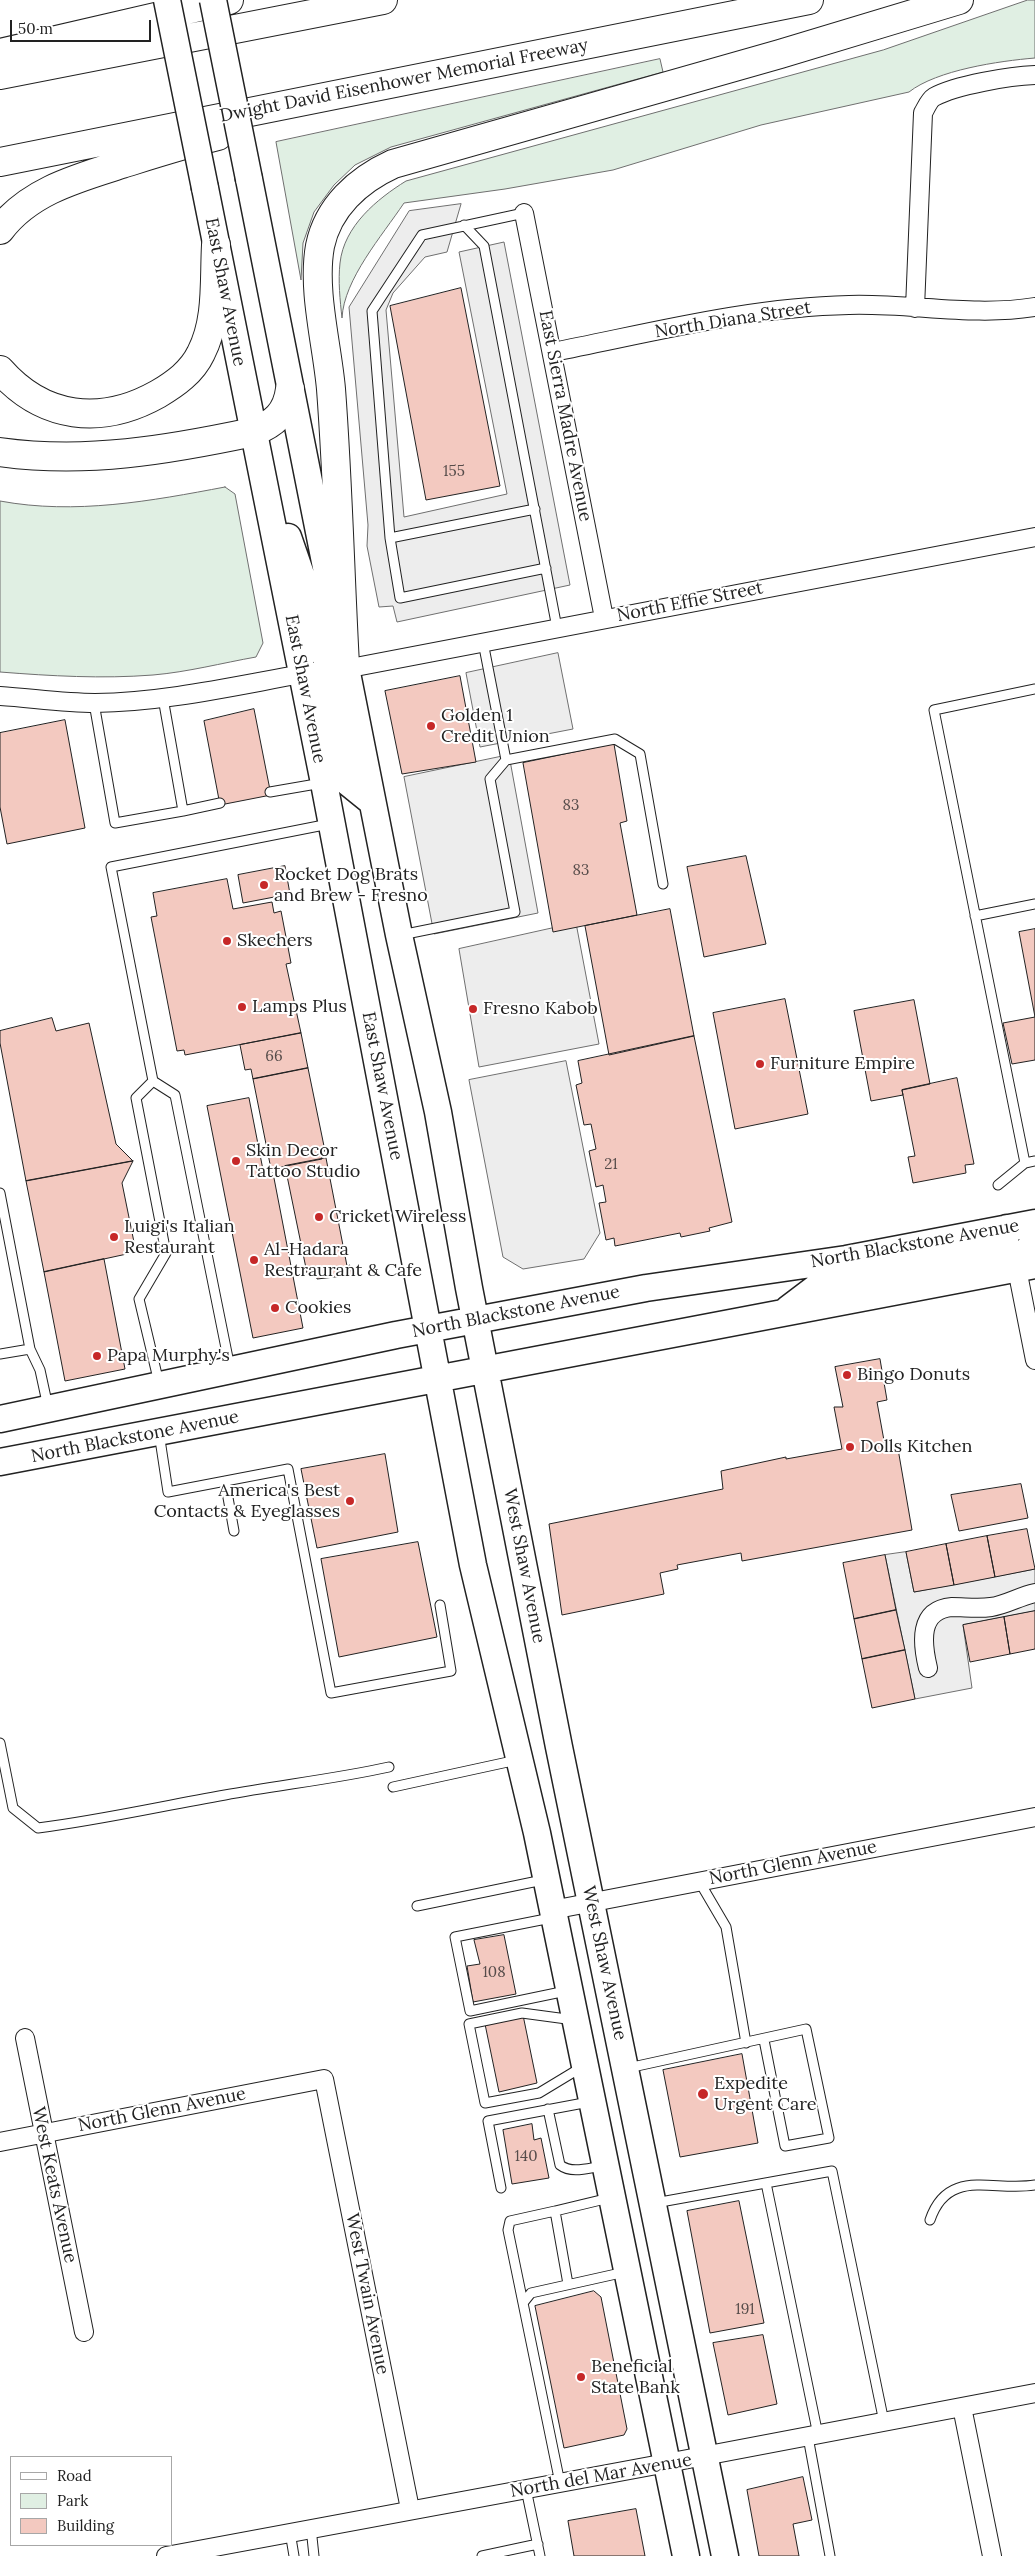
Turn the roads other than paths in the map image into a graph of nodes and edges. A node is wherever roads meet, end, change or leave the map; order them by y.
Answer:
1 (167, 0) edge
2 (214, 0) edge
3 (229, 0) edge
4 (383, 0) edge
5 (809, 0) edge
6 (959, 0) edge
7 (744, 13) junction
8 (0, 53) edge
9 (0, 75) edge
10 (1035, 75) edge
11 (0, 162) edge
12 (524, 213) joint
13 (464, 225) junction
14 (0, 230) edge
15 (216, 245) junction
16 (1035, 307) edge
17 (915, 308) junction
18 (552, 352) junction
19 (0, 370) edge
20 (290, 390) junction
21 (253, 432) junction
22 (0, 452) edge
23 (535, 509) junction
24 (1035, 537) edge
25 (390, 538) junction
26 (546, 568) junction
27 (604, 618) junction
28 (557, 628) junction
29 (483, 642) junction
30 (345, 667) junction
31 (302, 674) junction
32 (1035, 690) edge
33 (0, 696) edge
34 (163, 698) junction
35 (94, 703) junction
36 (506, 760) junction
37 (324, 783) junction
38 (270, 792) dead end
39 (220, 802) dead end
40 (372, 802) junction
41 (183, 811) junction
42 (331, 824) junction
43 (663, 884) dead end
44 (1035, 904) edge
45 (975, 916) junction
46 (399, 935) junction
47 (153, 1081) junction
48 (1035, 1161) edge
49 (1025, 1163) junction
50 (998, 1185) dead end
51 (0, 1193) edge
52 (1035, 1222) edge
53 (1007, 1228) junction
54 (1035, 1243) edge
55 (1026, 1267) edge
56 (784, 1313) junction
57 (475, 1320) junction
58 (428, 1329) junction
59 (30, 1349) junction
60 (0, 1354) edge
61 (1035, 1360) edge
62 (486, 1369) junction
63 (230, 1371) junction
64 (438, 1378) junction
65 (160, 1387) junction
66 (49, 1410) junction
67 (0, 1419) edge
68 (159, 1433) junction
69 (0, 1462) edge
70 (225, 1481) junction
71 (234, 1531) dead end
72 (1035, 1593) edge
73 (440, 1605) dead end
74 (928, 1668) dead end
75 (0, 1743) edge
76 (520, 1760) junction
77 (389, 1767) dead end
78 (393, 1786) dead end
79 (1035, 1817) edge
80 (546, 1879) junction
81 (699, 1881) junction
82 (591, 1902) junction
83 (417, 1906) dead end
84 (553, 1914) junction
85 (569, 1990) junction
86 (575, 2020) junction
87 (25, 2038) dead end
88 (764, 2040) junction
89 (746, 2043) junction
90 (584, 2066) junction
91 (625, 2068) junction
92 (324, 2079) joint
93 (592, 2101) junction
94 (548, 2109) junction
95 (43, 2134) junction
96 (0, 2142) edge
97 (605, 2165) junction
98 (766, 2183) junction
99 (1035, 2185) edge
100 (501, 2188) dead end
101 (612, 2197) junction
102 (653, 2203) junction
103 (554, 2211) junction
104 (930, 2220) dead end
105 (627, 2272) junction
106 (568, 2284) junction
107 (523, 2303) junction
108 (84, 2332) dead end
109 (1035, 2392) edge
110 (962, 2407) junction
111 (884, 2422) junction
112 (813, 2436) junction
113 (704, 2457) junction
114 (667, 2464) junction
115 (560, 2483) junction
116 (526, 2489) junction
117 (410, 2509) junction
118 (311, 2528) junction
119 (290, 2532) junction
120 (538, 2544) junction
121 (166, 2556) edge
122 (294, 2556) edge
123 (314, 2556) edge
124 (482, 2556) edge
125 (540, 2556) edge
126 (686, 2556) edge
127 (725, 2556) edge
128 (830, 2556) edge
129 (992, 2556) edge

1 - 15 main road, East Shaw Avenue, bridge
2 - 20 main road, bridge
3 - 8 highway
4 - 9 highway
5 - 7 highway, Dwight David Eisenhower Memorial Freeway
6 - 30 highway
7 - 11 highway, Dwight David Eisenhower Memorial Freeway
7 - 14 highway
10 - 17 street
12 - 13 lane
12 - 18 street, East Sierra Madre Avenue
13 - 23 lane
13 - 25 lane
15 - 19 highway
15 - 21 main road, East Shaw Avenue
16 - 17 street, North Diana Street
17 - 18 street, North Diana Street
18 - 27 street, East Sierra Madre Avenue
20 - 21 highway
20 - 30 main road
21 - 22 highway
21 - 30 main road
21 - 31 main road, East Shaw Avenue
23 - 25 lane
23 - 26 lane
24 - 27 street, North Effie Street
25 - 26 lane
26 - 28 lane
27 - 28 street, North Effie Street
28 - 29 street, North Effie Street
29 - 30 street, North Effie Street
29 - 36 lane
30 - 40 main road
31 - 34 street
31 - 37 main road, East Shaw Avenue
31 - 40 main road
32 - 45 lane
33 - 35 street
34 - 35 street
34 - 41 lane
35 - 41 lane
36 - 43 lane
36 - 46 lane
37 - 38 lane
37 - 42 main road, East Shaw Avenue
39 - 41 lane
40 - 46 main road
42 - 47 lane
42 - 58 main road, East Shaw Avenue
44 - 45 lane
45 - 49 lane
46 - 57 main road
47 - 63 lane
47 - 65 lane
48 - 49 lane
49 - 50 lane
51 - 59 lane
52 - 53 main road, North Blackstone Avenue
53 - 56 main road
53 - 57 main road, North Blackstone Avenue
54 - 55 main road
55 - 56 main road, North Blackstone Avenue
55 - 61 street
56 - 62 main road, North Blackstone Avenue
57 - 58 main road, North Blackstone Avenue
57 - 62 main road
58 - 63 main road, North Blackstone Avenue
58 - 64 main road, East Shaw Avenue
59 - 60 lane
59 - 66 lane
62 - 64 main road, North Blackstone Avenue
62 - 82 main road, West Shaw Avenue
63 - 65 main road, North Blackstone Avenue
64 - 68 main road, North Blackstone Avenue
64 - 76 main road
65 - 66 main road, North Blackstone Avenue
66 - 67 main road, North Blackstone Avenue
68 - 69 main road, North Blackstone Avenue
68 - 70 lane
70 - 71 lane
70 - 73 lane
72 - 74 street
75 - 77 lane
76 - 78 lane
76 - 80 main road
79 - 81 street, North Glenn Avenue
80 - 83 lane
80 - 84 main road
81 - 82 street, North Glenn Avenue
81 - 89 lane
82 - 84 street, North Glenn Avenue
82 - 91 main road, West Shaw Avenue
84 - 85 main road
84 - 85 lane
85 - 86 main road
86 - 90 main road
86 - 90 lane
87 - 95 street, West Keats Avenue
88 - 88 lane
88 - 89 lane
89 - 91 lane
90 - 93 main road
91 - 102 main road, West Shaw Avenue
92 - 95 street, North Glenn Avenue
92 - 117 street, West Twain Avenue
93 - 94 lane
93 - 97 main road
94 - 97 lane
94 - 100 lane
95 - 96 street, North Glenn Avenue
95 - 108 street, West Keats Avenue
97 - 101 main road
98 - 102 lane
98 - 111 lane
98 - 112 lane
99 - 104 lane
101 - 103 lane
101 - 105 main road
102 - 113 main road, West Shaw Avenue
103 - 106 lane
103 - 107 lane
105 - 106 lane
105 - 114 main road
106 - 107 lane
107 - 115 lane
109 - 110 street, North del Mar Avenue
110 - 111 street, North del Mar Avenue
110 - 129 street
111 - 112 street, North del Mar Avenue
112 - 113 street, North del Mar Avenue
112 - 128 lane
113 - 114 street, North del Mar Avenue
113 - 127 main road, West Shaw Avenue
114 - 115 street, North del Mar Avenue
114 - 126 main road
115 - 116 street, North del Mar Avenue
116 - 117 street, North del Mar Avenue
116 - 120 lane
117 - 118 street, North del Mar Avenue
118 - 119 street, North del Mar Avenue
118 - 123 lane
119 - 121 street, North del Mar Avenue
119 - 122 lane
120 - 124 lane
120 - 125 lane

